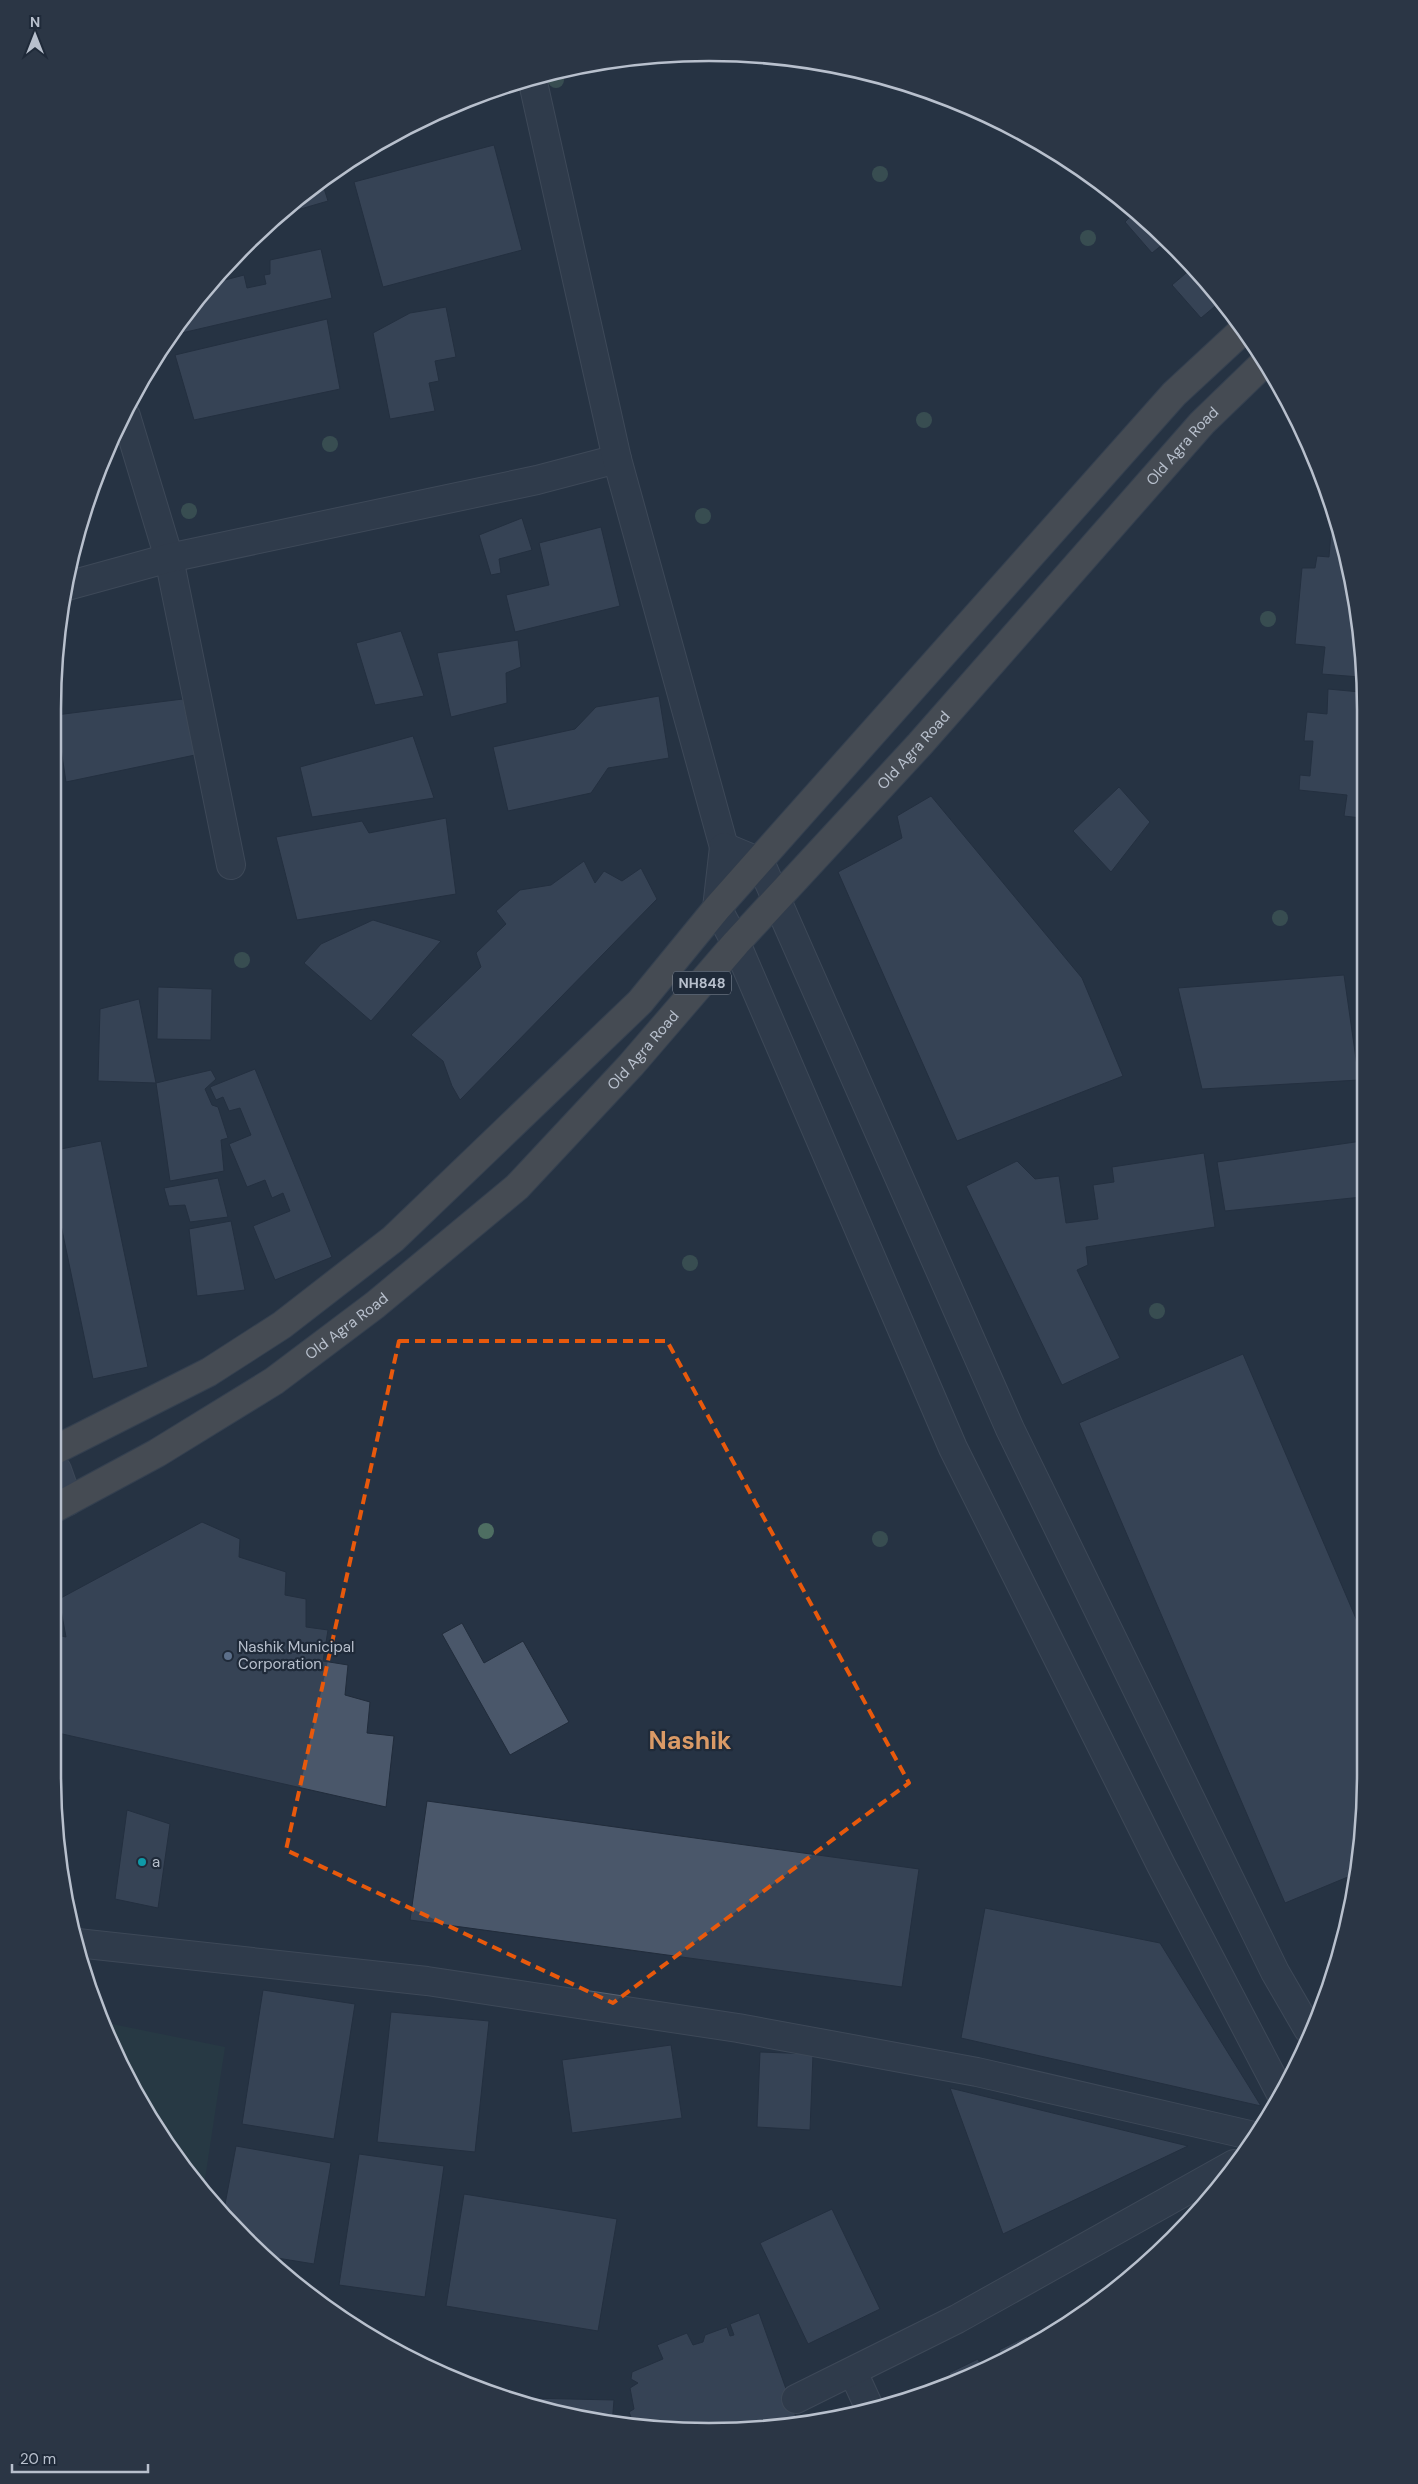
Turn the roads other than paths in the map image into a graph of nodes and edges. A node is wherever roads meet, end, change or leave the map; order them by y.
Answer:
1 (534, 85) edge
2 (1238, 335) edge
3 (1259, 367) edge
4 (128, 423) edge
5 (616, 459) junction
6 (169, 558) junction
7 (74, 584) edge
8 (724, 847) junction
9 (760, 862) junction
10 (231, 866) dead end
11 (776, 902) junction
12 (718, 908) junction
13 (736, 943) junction
14 (61, 1447) edge
15 (63, 1504) edge
16 (83, 1944) edge
17 (1306, 2025) edge
18 (1277, 2085) edge
19 (1248, 2135) edge
20 (1221, 2171) edge
21 (852, 2372) junction
22 (796, 2399) dead end
23 (867, 2403) edge

1 - 5 street
2 - 9 highway, NH848
3 - 11 highway, Old Agra Road / NH848
4 - 6 street
5 - 6 street
5 - 8 street
6 - 7 street
6 - 10 street
8 - 9 street
8 - 12 street
9 - 11 street
9 - 12 highway, NH848
11 - 13 highway, Old Agra Road / NH848
11 - 17 street
12 - 13 street
12 - 14 highway, NH848
13 - 15 highway, Old Agra Road / NH848
13 - 18 street
16 - 19 street
20 - 21 street
21 - 22 street
21 - 23 street

